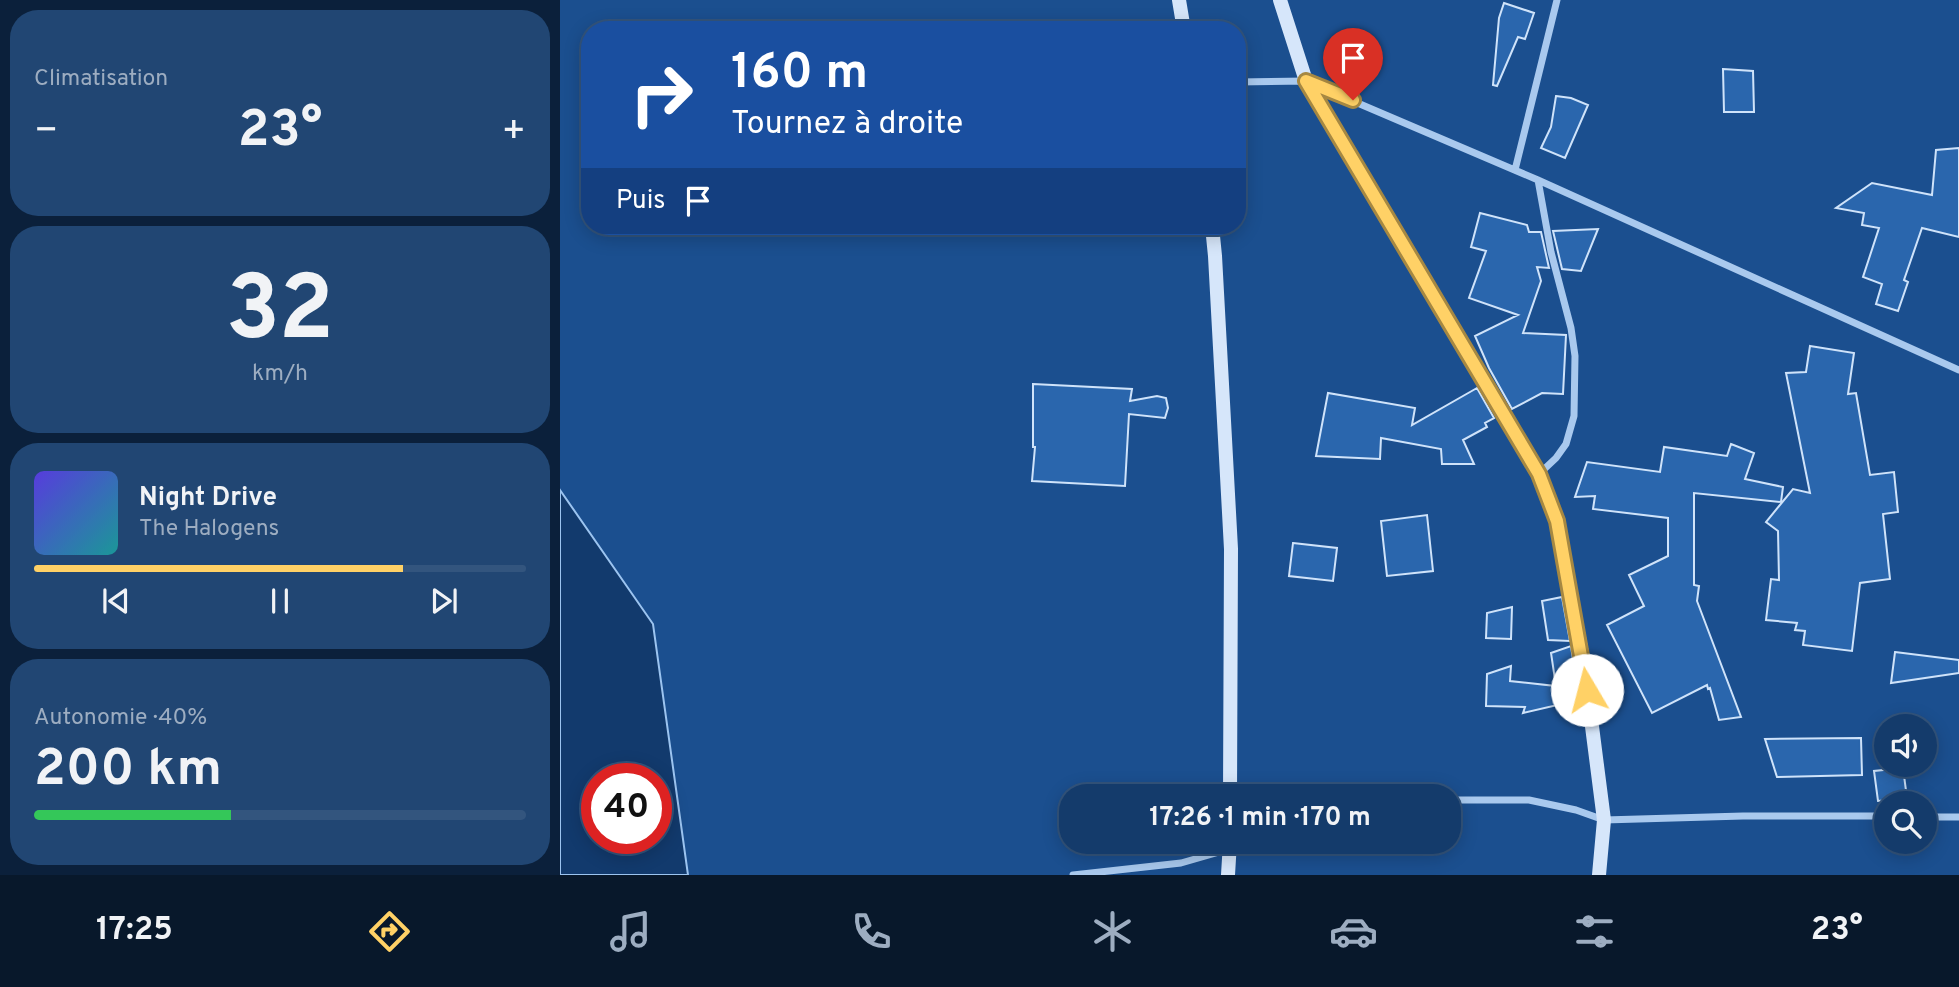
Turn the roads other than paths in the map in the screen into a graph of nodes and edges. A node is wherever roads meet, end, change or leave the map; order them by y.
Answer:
1 (1179, 0) edge
2 (1280, 0) edge
3 (1557, 0) edge
4 (1182, 21) edge
5 (1306, 81) junction
6 (1246, 82) edge
7 (1515, 170) junction
8 (1538, 180) junction
9 (1213, 235) edge
10 (1959, 370) edge
11 (1539, 474) junction
12 (1230, 784) edge
13 (1461, 800) edge
14 (1874, 816) edge
15 (1937, 817) edge
16 (1959, 817) edge
17 (1604, 820) junction
18 (1206, 854) edge
19 (1229, 854) edge
20 (1073, 875) edge
21 (1228, 875) edge
22 (1599, 875) edge

1 - 4 street
2 - 5 street
3 - 7 street
5 - 6 street
5 - 7 street
5 - 11 street
7 - 8 street
8 - 10 street
8 - 11 street
9 - 12 street
11 - 17 street
13 - 17 street
14 - 17 street
15 - 16 street
17 - 22 street
18 - 20 street
19 - 21 street

